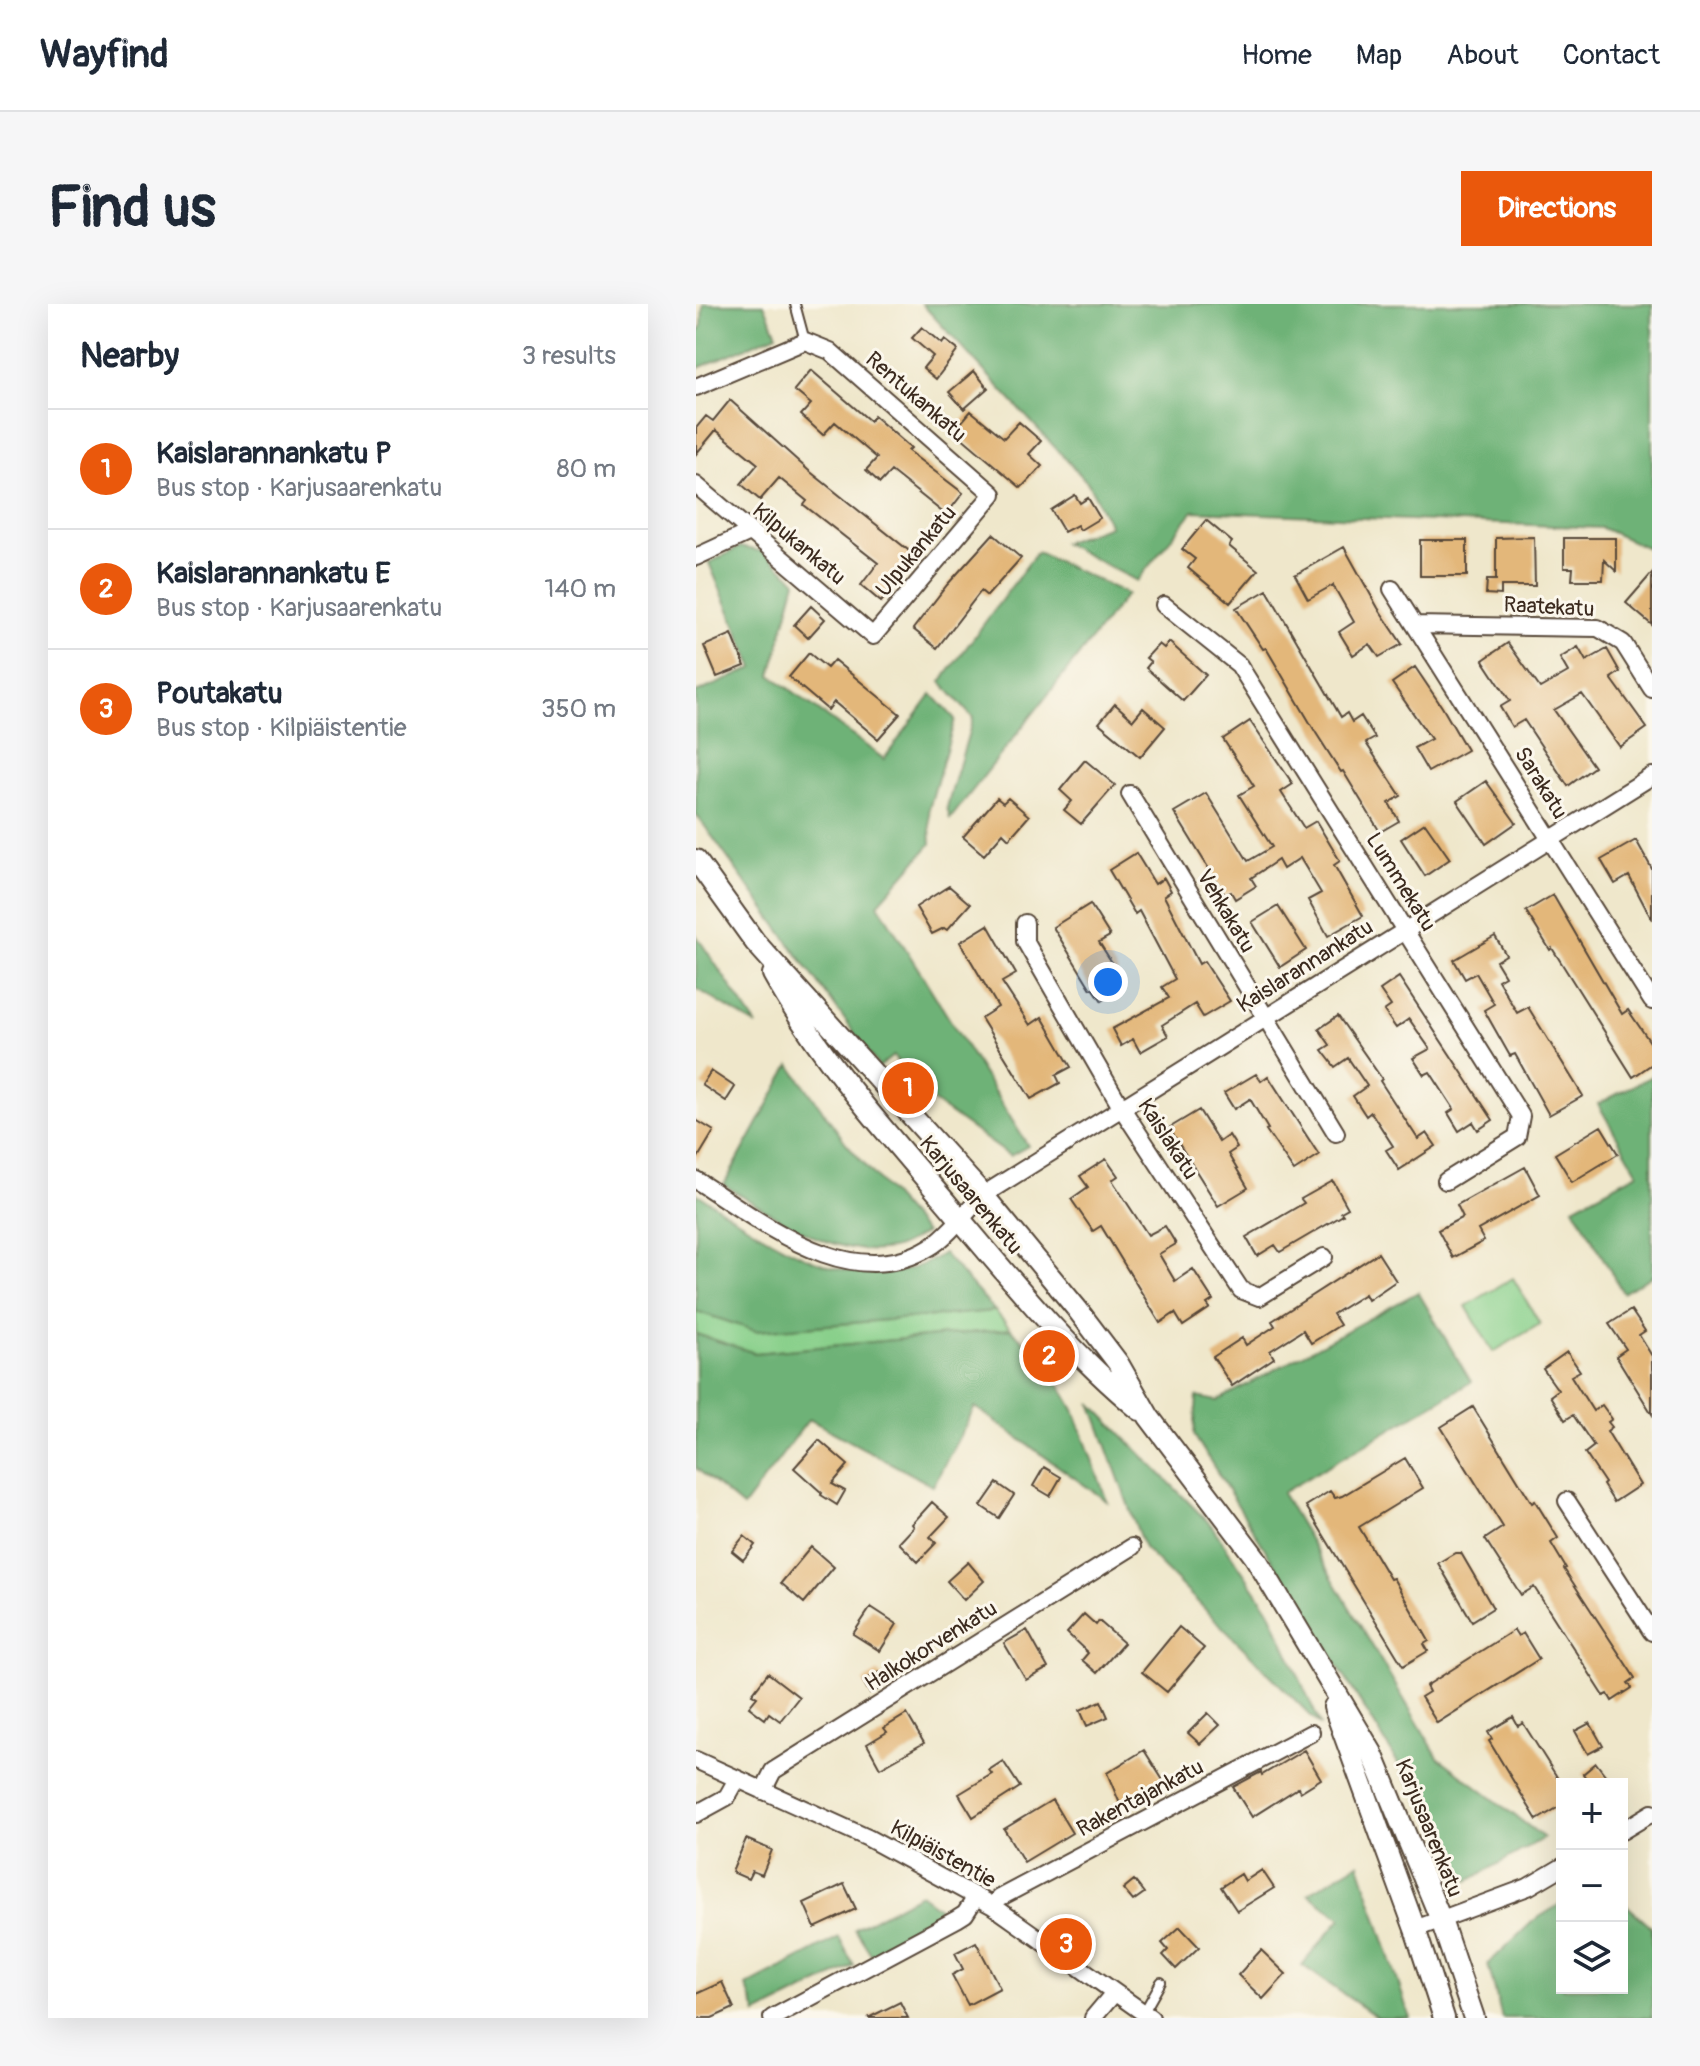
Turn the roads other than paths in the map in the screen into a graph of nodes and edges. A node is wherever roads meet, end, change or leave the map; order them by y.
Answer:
1 (795, 304) edge
2 (805, 341) junction
3 (696, 387) edge
4 (696, 485) edge
5 (993, 494) joint
6 (750, 532) junction
7 (696, 557) edge
8 (1392, 589) dead end
9 (1164, 605) dead end
10 (1415, 625) junction
11 (873, 636) joint
12 (1652, 689) edge
13 (1652, 776) edge
14 (1130, 794) dead end
15 (1550, 839) junction
16 (696, 860) edge
17 (1025, 923) dead end
18 (1405, 930) junction
19 (755, 942) junction
20 (1652, 1001) edge
21 (1264, 1018) junction
22 (1121, 1107) junction
23 (1336, 1133) dead end
24 (696, 1180) edge
25 (1446, 1181) dead end
26 (983, 1195) junction
27 (959, 1218) junction
28 (1324, 1257) dead end
29 (1149, 1417) junction
30 (1567, 1501) dead end
31 (1132, 1547) dead end
32 (1652, 1632) edge
33 (1320, 1666) junction
34 (1311, 1733) dead end
35 (696, 1760) edge
36 (737, 1779) junction
37 (763, 1791) junction
38 (1652, 1813) edge
39 (696, 1814) edge
40 (1628, 1827) edge
41 (1556, 1871) edge
42 (976, 1897) junction
43 (993, 1906) junction
44 (1441, 1920) junction
45 (1415, 1929) junction
46 (1161, 1982) dead end
47 (1114, 1993) junction
48 (1147, 2015) edge
49 (772, 2018) edge
50 (1093, 2018) edge
51 (1444, 2018) edge
52 (1474, 2018) edge

1 - 2 lane
2 - 3 street
2 - 5 street, Rentukankatu
4 - 6 street, Kilpukankatu
5 - 11 street, Ulpukankatu
6 - 7 street
6 - 11 street, Kilpukankatu
8 - 10 street, Sarakatu
9 - 18 street, Lummekatu
10 - 12 street, Raatekatu
10 - 15 street, Sarakatu
13 - 15 street, Kaislarannankatu
14 - 21 street, Vehkakatu
15 - 18 street, Kaislarannankatu
15 - 20 street, Sarakatu
16 - 19 street, Karjusaarenkatu
17 - 22 street, Kaislakatu
18 - 21 street, Kaislarannankatu
18 - 25 street, Lummekatu
19 - 26 street, Karjusaarenkatu
19 - 27 street, Karjusaarenkatu
21 - 22 street, Kaislarannankatu
21 - 23 street, Vehkakatu
22 - 26 street, Kaislarannankatu
22 - 28 street, Kaislakatu
24 - 27 street, Kaislarannankatu
26 - 27 street, Kaislarannankatu
26 - 29 street, Karjusaarenkatu
27 - 29 street, Karjusaarenkatu
29 - 33 street, Karjusaarenkatu
30 - 32 street
31 - 37 street, Halkokorvenkatu
33 - 44 street, Karjusaarenkatu
33 - 45 street, Karjusaarenkatu
34 - 43 street, Rakentajankatu
35 - 36 street, Kilpiäistentie
36 - 37 street, Kilpiäistentie
36 - 39 street
37 - 42 street, Kilpiäistentie
38 - 40 street
41 - 44 street
42 - 43 street, Kilpiäistentie
42 - 49 street
43 - 47 street, Kilpiäistentie
44 - 45 street
44 - 52 street, Karjusaarenkatu
45 - 51 street, Karjusaarenkatu
46 - 48 lane
47 - 48 street, Kilpiäistentie
47 - 50 street

